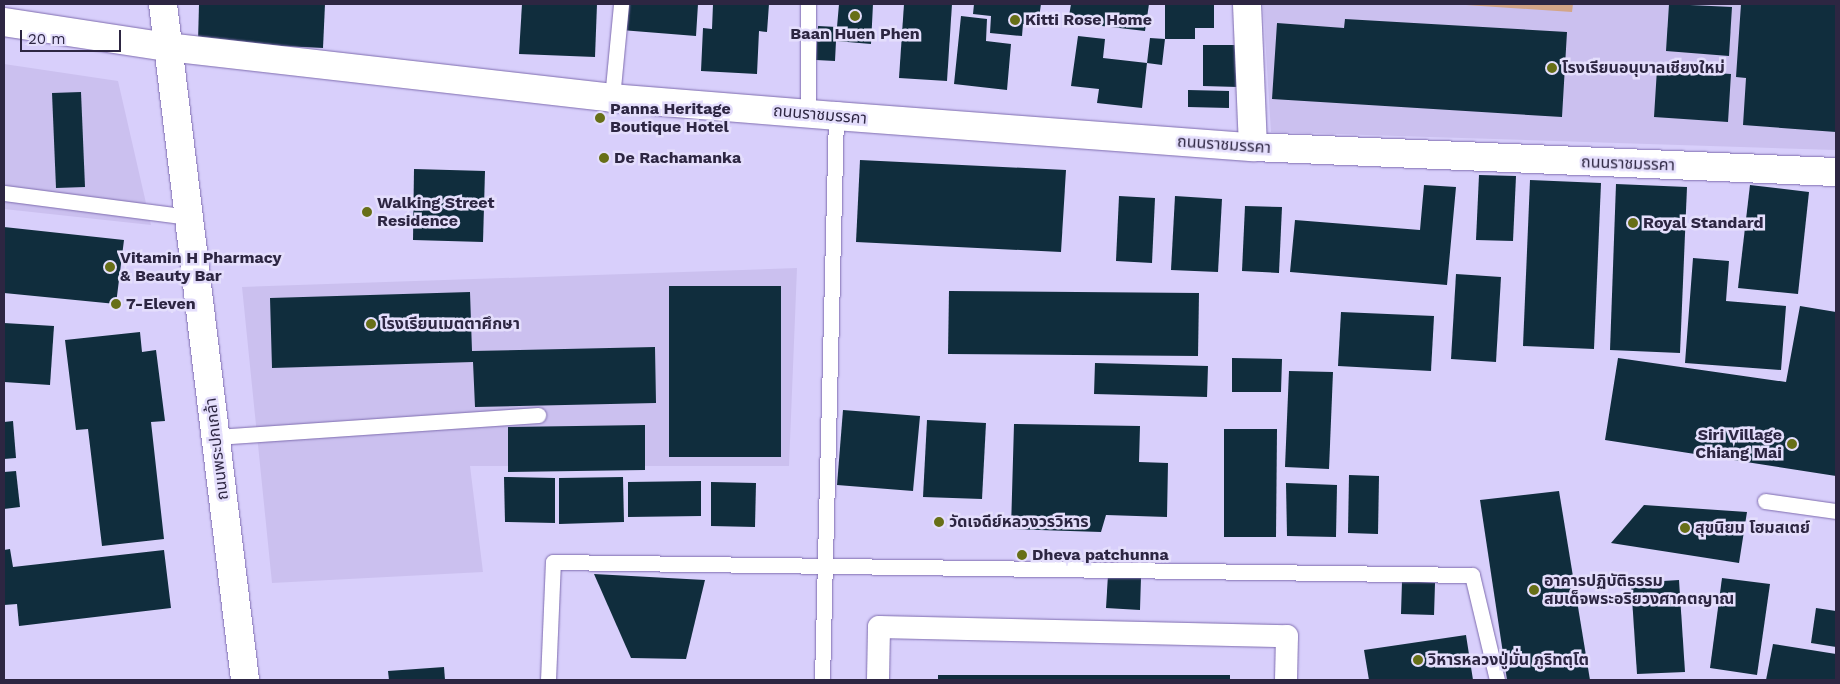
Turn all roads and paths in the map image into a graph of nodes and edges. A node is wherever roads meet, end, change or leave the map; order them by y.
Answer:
1 (162, 4) edge
2 (620, 4) edge
3 (808, 4) edge
4 (1247, 4) edge
5 (4, 22) edge
6 (167, 47) junction
7 (612, 98) junction
8 (808, 114) junction
9 (836, 116) junction
10 (1252, 147) junction
11 (1836, 172) edge
12 (4, 193) edge
13 (189, 217) junction
14 (538, 415) dead end
15 (216, 437) junction
16 (1765, 501) dead end
17 (1836, 511) edge
18 (825, 565) junction
19 (245, 680) edge
20 (548, 680) edge
21 (822, 680) edge
22 (878, 680) edge
23 (1286, 680) edge
24 (1497, 680) edge

1 - 6 street, ถนนพระปกเกล้า
2 - 7 lane
3 - 8 lane
4 - 10 street
5 - 6 street
6 - 7 street, ถนนราชมรรคา
6 - 13 street, ถนนพระปกเกล้า
7 - 8 street, ถนนราชมรรคา
8 - 9 street, ถนนราชมรรคา
9 - 10 street, ถนนราชมรรคา
9 - 18 lane
10 - 11 street, ถนนราชมรรคา
12 - 13 lane
13 - 15 street, ถนนพระปกเกล้า
14 - 15 lane
15 - 19 street, ถนนพระปกเกล้า
16 - 17 lane
18 - 20 lane
18 - 21 lane
18 - 24 lane
22 - 23 street

